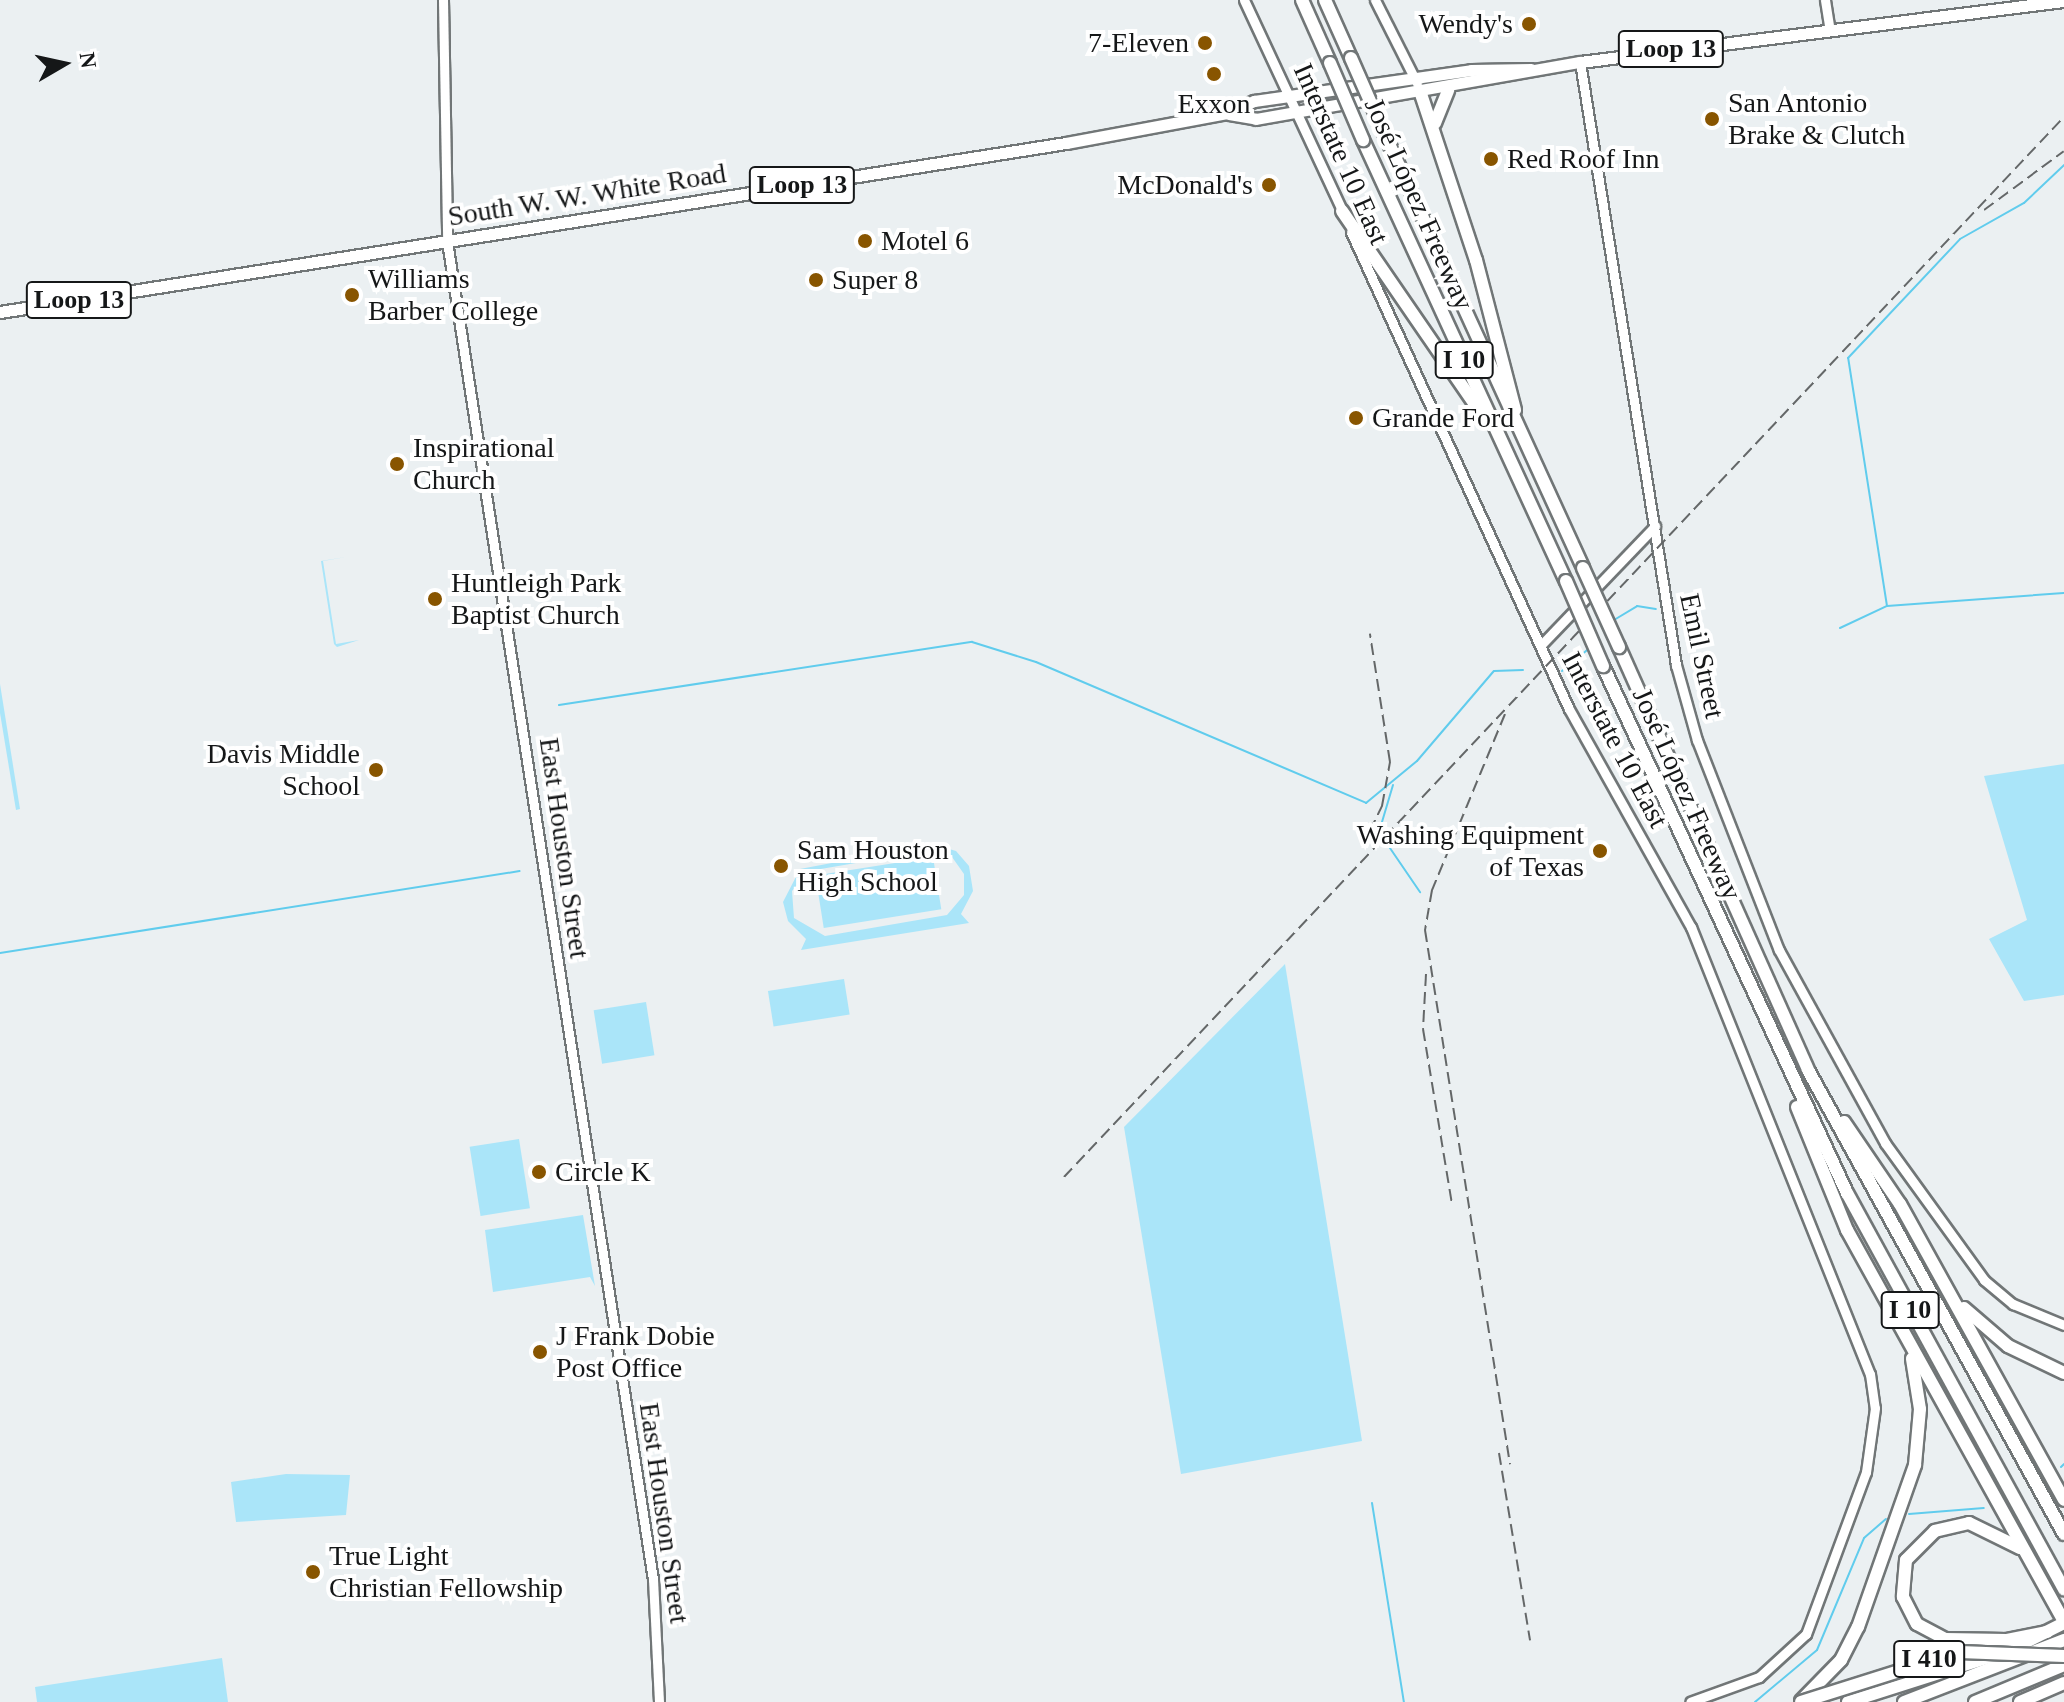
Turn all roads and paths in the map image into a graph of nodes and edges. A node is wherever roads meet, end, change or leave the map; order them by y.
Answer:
1 (443, 0) edge
2 (1244, 0) edge
3 (1302, 0) edge
4 (1325, 0) edge
5 (1375, 0) edge
6 (1825, 0) edge
7 (2064, 1) edge
8 (1829, 26) junction
9 (1580, 62) junction
10 (1531, 69) junction
11 (1415, 78) junction
12 (1448, 90) junction
13 (1421, 94) junction
14 (1292, 95) junction
15 (1301, 112) junction
16 (1228, 113) junction
17 (1435, 130) junction
18 (1342, 211) junction
19 (447, 241) junction
20 (0, 312) edge
21 (1522, 441) junction
22 (1502, 445) junction
23 (1655, 526) junction
24 (1636, 545) junction
25 (1660, 555) junction
26 (1541, 645) junction
27 (1764, 1026) junction
28 (1808, 1070) junction
29 (1944, 1284) junction
30 (2064, 1325) edge
31 (1906, 1336) junction
32 (2064, 1373) edge
33 (2064, 1500) edge
34 (2064, 1534) edge
35 (2025, 1553) junction
36 (2064, 1589) edge
37 (2064, 1623) edge
38 (2047, 1632) junction
39 (2064, 1640) edge
40 (2064, 1656) edge
41 (2064, 1665) edge
42 (2058, 1686) edge
43 (659, 1702) edge
44 (1690, 1702) edge
45 (1800, 1702) edge
46 (1848, 1702) edge
47 (1904, 1702) edge
48 (1975, 1702) edge
49 (2020, 1702) edge
50 (2035, 1702) edge

1 - 19 main road, East Houston Street
2 - 14 main road, Interstate 10 East
3 - 22 highway, José López Freeway / I 10, bridge
4 - 21 highway, José López Freeway / I 10, bridge
5 - 11 main road
6 - 8 main road
7 - 8 main road, Loop 13
8 - 9 main road, Loop 13
9 - 10 main road, Loop 13
9 - 23 main road, Emil Street
10 - 11 main road, Loop 13
10 - 12 main road, Loop 13
11 - 13 main road
11 - 14 main road, South W. W. White Road / Loop 13
12 - 13 main road, Loop 13
12 - 17 highway
13 - 15 main road, Loop 13
13 - 17 highway
14 - 15 main road, Interstate 10 East
14 - 16 main road, South W. W. White Road / Loop 13
15 - 16 main road, South W. W. White Road / Loop 13
15 - 18 main road, Interstate 10 East
16 - 19 main road, South W. W. White Road / Loop 13
17 - 21 highway
18 - 22 highway
18 - 26 main road, Interstate 10 East
19 - 20 main road, South W. W. White Road / Loop 13
19 - 43 main road, East Houston Street
21 - 28 highway, José López Freeway / I 10, bridge
22 - 27 highway, José López Freeway / I 10, bridge
23 - 24 main road
23 - 25 main road, Emil Street
24 - 25 main road
24 - 26 main road
25 - 30 main road, Emil Street
26 - 44 main road, Interstate 10 East
27 - 31 highway
27 - 36 highway, José López Freeway / I 10
28 - 29 highway
28 - 34 highway, José López Freeway / I 10
29 - 32 highway
29 - 33 highway
31 - 35 highway
31 - 45 highway
35 - 37 highway
35 - 38 highway
37 - 38 highway
38 - 46 highway
39 - 47 highway, I 410
40 - 45 highway, I 410, bridge
41 - 48 highway, I 410
42 - 49 highway
42 - 50 highway

